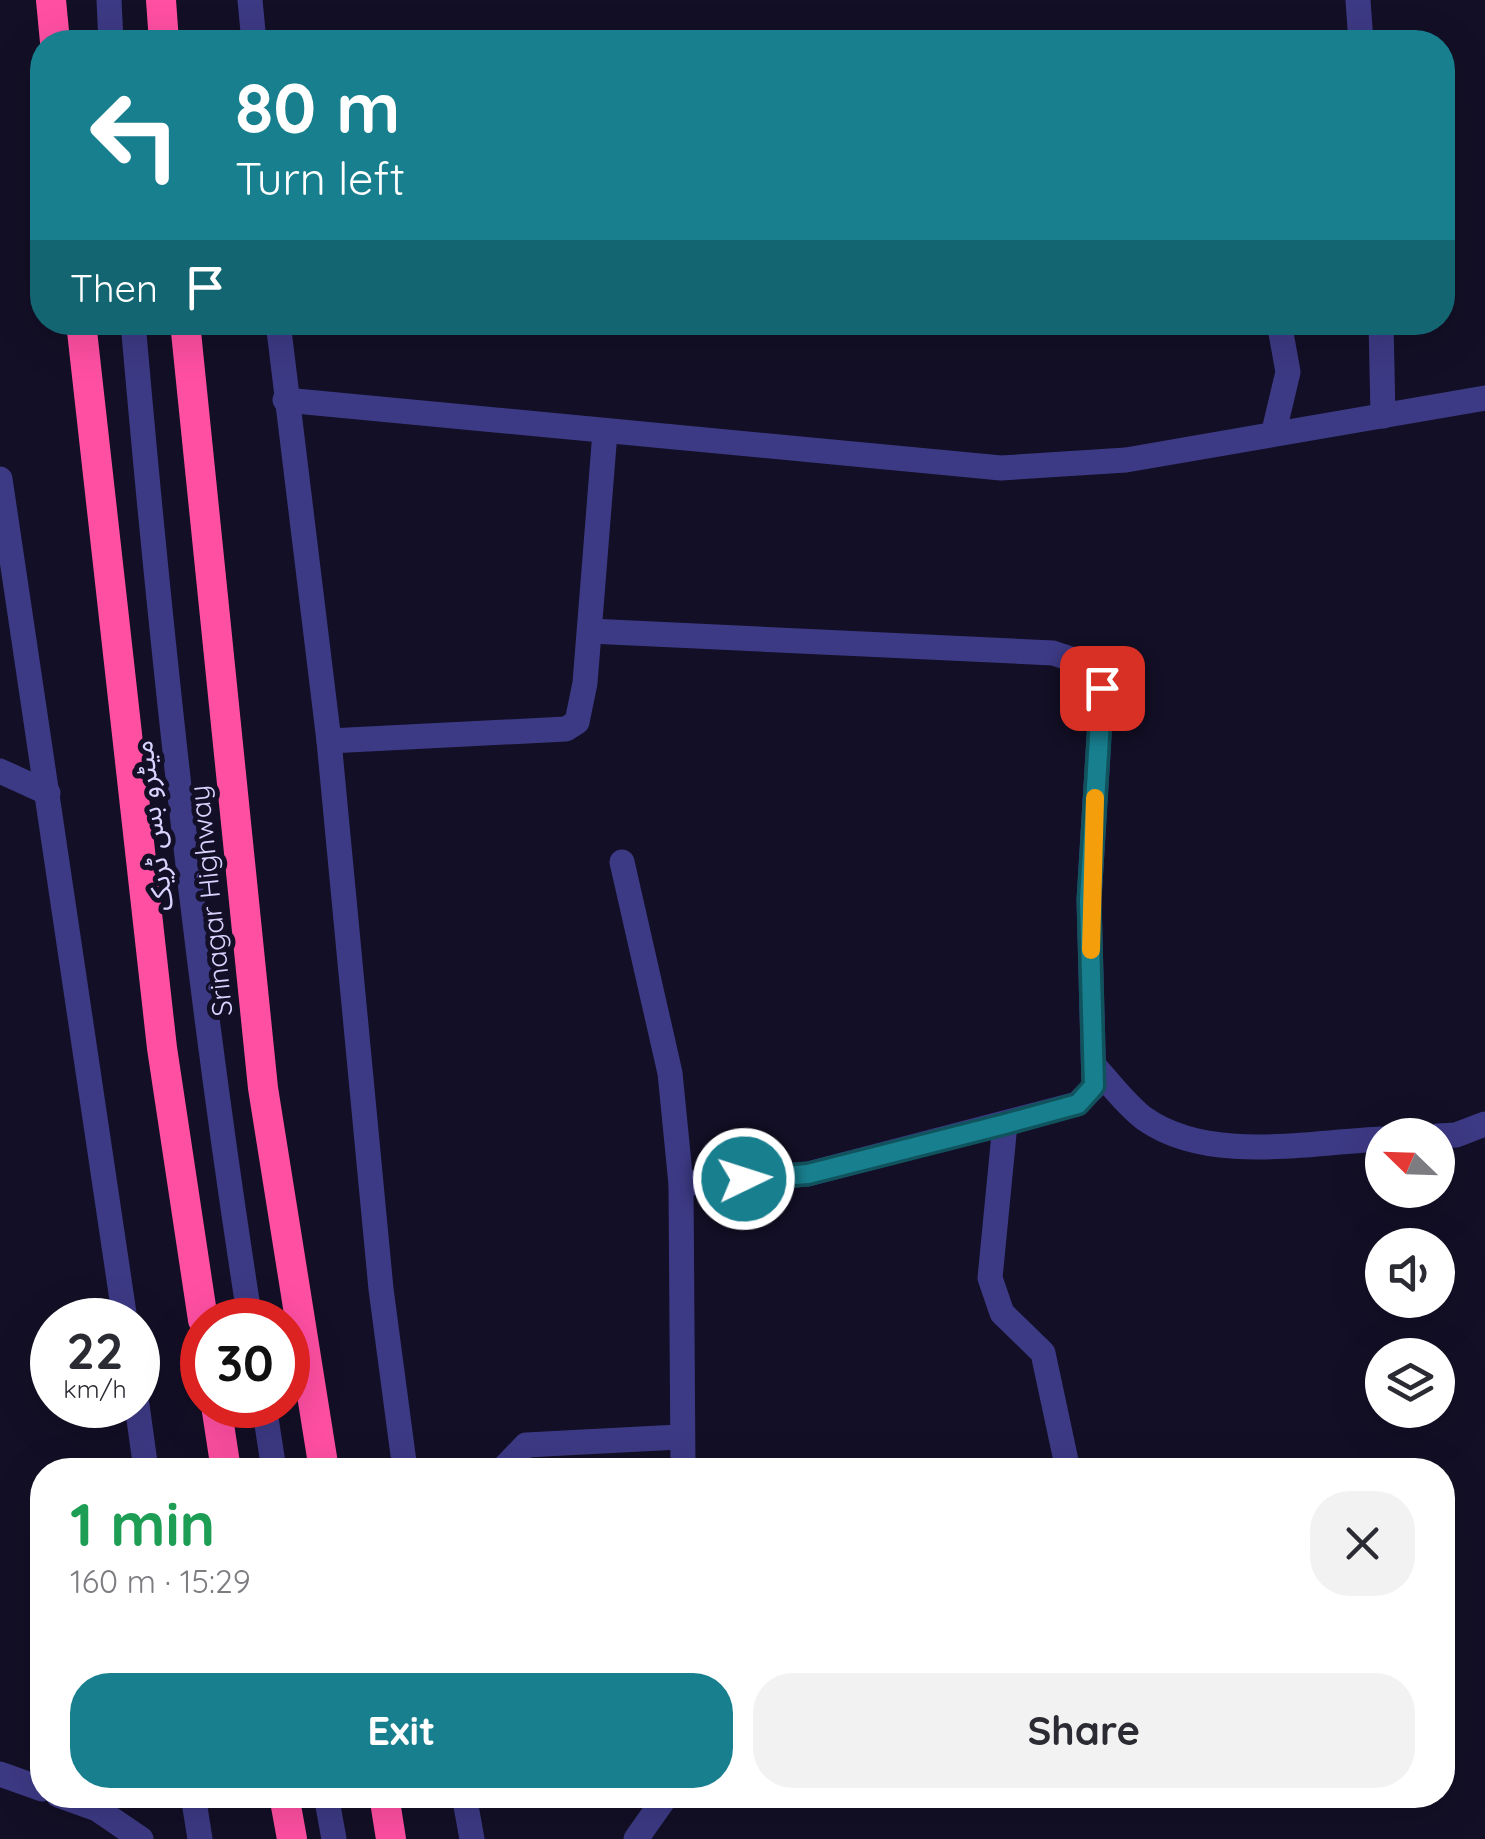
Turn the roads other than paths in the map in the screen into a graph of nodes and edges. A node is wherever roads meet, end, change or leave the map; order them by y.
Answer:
1 (51, 0) edge
2 (109, 0) edge
3 (160, 0) edge
4 (250, 0) edge
5 (1358, 0) edge
6 (54, 30) edge
7 (110, 30) edge
8 (163, 30) edge
9 (253, 30) edge
10 (1359, 30) edge
11 (82, 335) edge
12 (134, 335) edge
13 (186, 335) edge
14 (279, 335) edge
15 (1281, 335) edge
16 (1381, 335) edge
17 (1485, 398) edge
18 (285, 400) junction
19 (1383, 416) junction
20 (606, 432) junction
21 (1274, 432) junction
22 (0, 479) edge
23 (590, 630) junction
24 (329, 741) junction
25 (0, 771) edge
26 (48, 794) junction
27 (622, 862) dead end
28 (1096, 1068) junction
29 (1005, 1124) junction
30 (1485, 1124) edge
31 (1455, 1135) edge
32 (1365, 1139) edge
33 (681, 1184) junction
34 (121, 1298) edge
35 (200, 1298) edge
36 (247, 1298) edge
37 (140, 1428) edge
38 (220, 1428) edge
39 (268, 1428) edge
40 (679, 1437) junction
41 (144, 1458) edge
42 (224, 1458) edge
43 (272, 1458) edge
44 (322, 1458) edge
45 (403, 1458) edge
46 (513, 1458) edge
47 (682, 1458) edge
48 (1066, 1458) edge
49 (0, 1774) edge
50 (30, 1785) edge
51 (93, 1808) edge
52 (196, 1808) edge
53 (286, 1808) edge
54 (328, 1808) edge
55 (386, 1808) edge
56 (466, 1808) edge
57 (658, 1808) edge
58 (141, 1839) edge
59 (200, 1839) edge
60 (292, 1839) edge
61 (334, 1839) edge
62 (391, 1839) edge
63 (472, 1839) edge
64 (636, 1839) edge

1 - 6 highway
2 - 7 street
3 - 8 highway
4 - 9 street
5 - 10 street
11 - 35 highway
12 - 36 street, میٹرو بس ٹریک
13 - 44 highway, Srinagar Highway
14 - 18 street
15 - 21 street
16 - 19 street
17 - 19 street
18 - 20 street
18 - 24 street
19 - 21 street
20 - 21 street
20 - 23 street
22 - 26 street
23 - 24 street
23 - 28 street
24 - 45 street
25 - 26 street
26 - 34 street
27 - 33 street
28 - 29 street
28 - 32 street
29 - 33 street
29 - 48 street
30 - 31 street
33 - 40 street
37 - 41 street
38 - 42 highway
39 - 43 street
40 - 46 street
40 - 47 street
49 - 50 street
51 - 58 street
52 - 59 street
53 - 60 highway
54 - 61 street
55 - 62 highway
56 - 63 street
57 - 64 street

